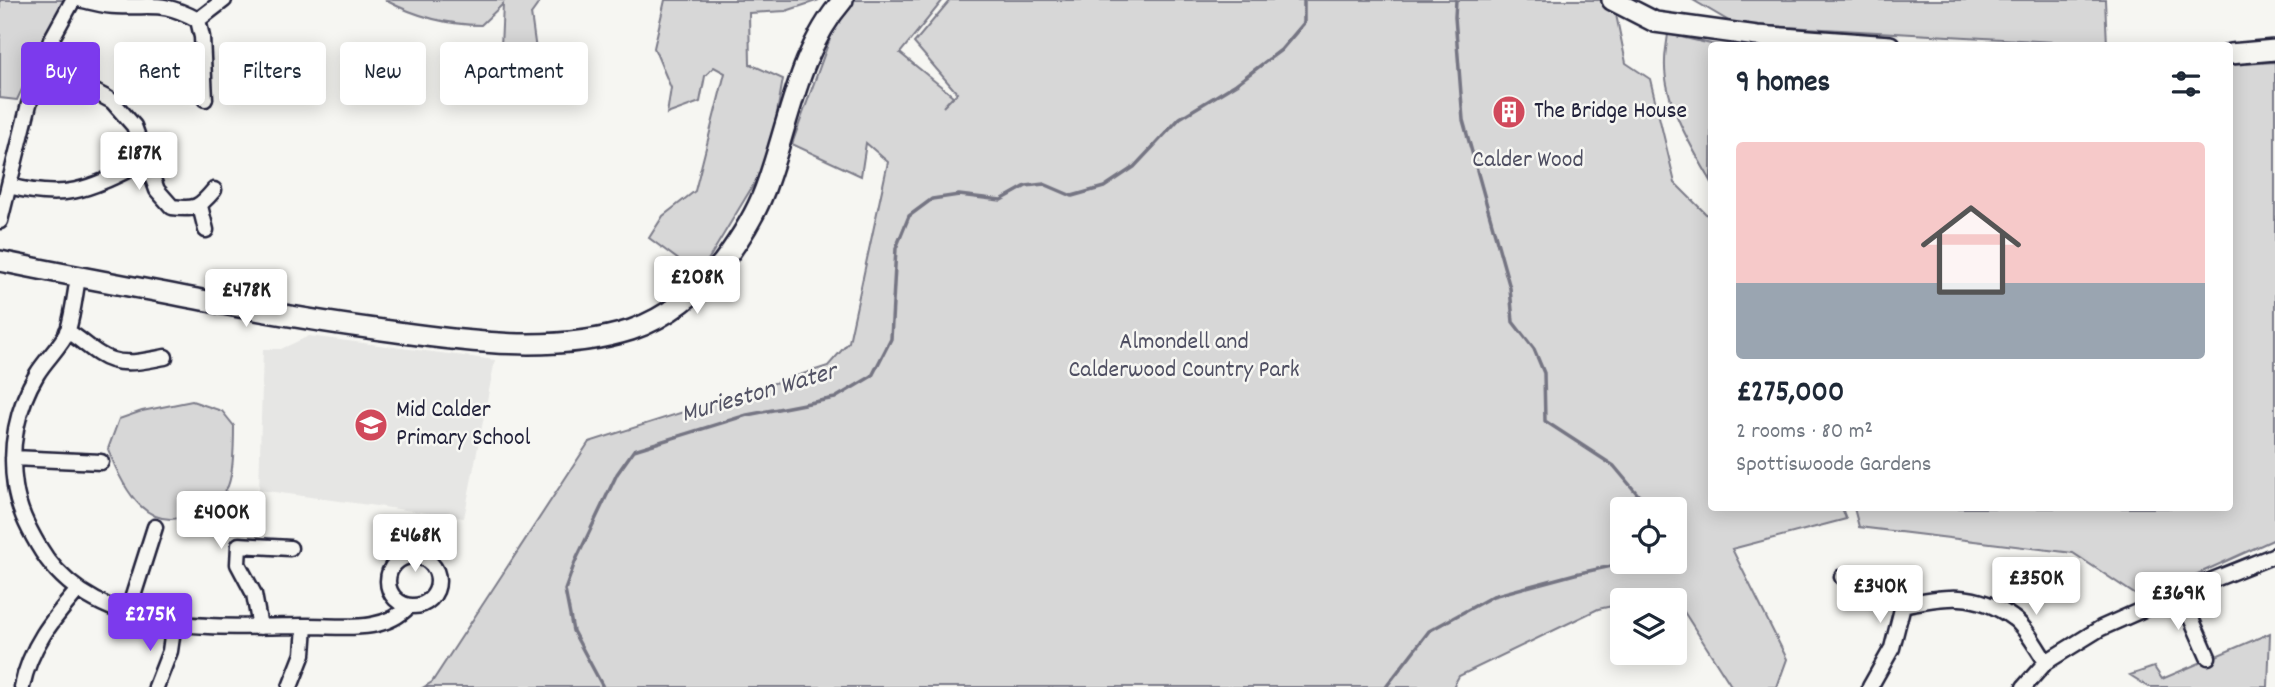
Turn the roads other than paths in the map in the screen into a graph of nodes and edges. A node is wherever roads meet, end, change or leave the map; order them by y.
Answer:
1 (73, 0) edge
2 (82, 0) edge
3 (224, 0) edge
4 (843, 0) edge
5 (1612, 0) edge
6 (147, 2) edge
7 (198, 20) junction
8 (202, 42) edge
9 (1837, 42) edge
10 (2275, 50) edge
11 (2233, 54) edge
12 (100, 95) edge
13 (0, 156) edge
14 (15, 160) junction
15 (146, 161) junction
16 (9, 186) junction
17 (214, 190) dead end
18 (200, 206) junction
19 (0, 220) edge
20 (206, 230) dead end
21 (0, 261) edge
22 (78, 278) junction
23 (67, 331) junction
24 (165, 357) dead end
25 (13, 458) junction
26 (101, 462) dead end
27 (155, 527) dead end
28 (289, 548) dead end
29 (2275, 555) edge
30 (1842, 577) dead end
31 (78, 590) junction
32 (2180, 593) junction
33 (1903, 605) junction
34 (409, 606) dead end
35 (127, 615) junction
36 (174, 624) junction
37 (305, 626) junction
38 (260, 627) junction
39 (2208, 657) dead end
40 (2046, 662) junction
41 (2030, 685) edge
42 (22, 687) edge
43 (156, 687) edge
44 (290, 687) edge
45 (1870, 687) edge

1 - 14 street
2 - 6 street
3 - 7 street
4 - 22 street
5 - 9 street
6 - 7 street
7 - 8 street
10 - 11 street
12 - 15 street
13 - 14 street
14 - 16 street
15 - 16 street
15 - 18 street
16 - 19 street
17 - 18 street
18 - 20 street
21 - 22 street
22 - 23 street
23 - 24 street
23 - 25 street
25 - 26 street
25 - 31 street
27 - 35 street
28 - 38 street
29 - 32 street
30 - 33 street
31 - 35 street
31 - 42 street
32 - 39 street
32 - 40 street
33 - 40 street
33 - 45 street
34 - 37 street
35 - 36 street
36 - 38 street
36 - 43 street
37 - 38 street
37 - 44 street
40 - 41 street

